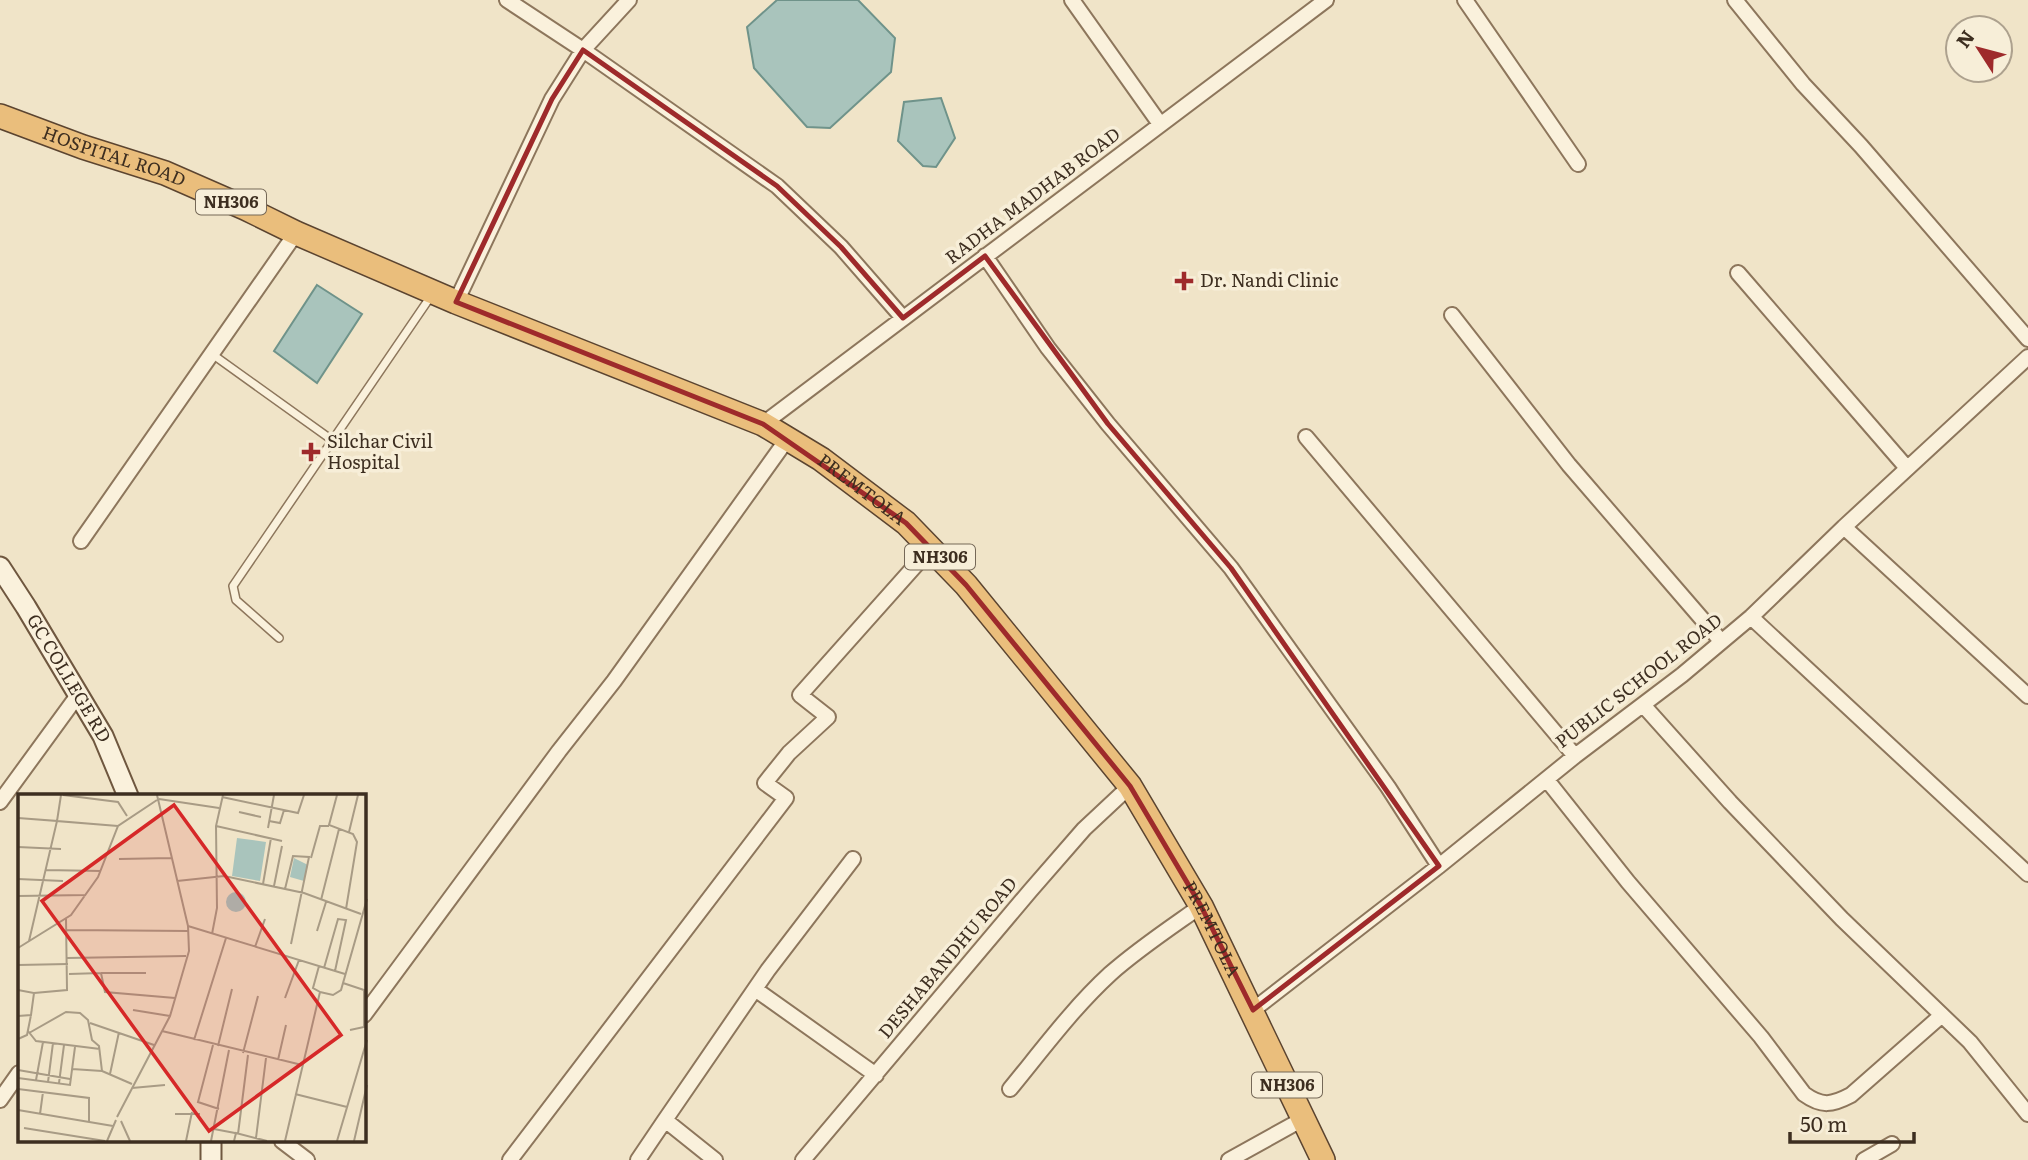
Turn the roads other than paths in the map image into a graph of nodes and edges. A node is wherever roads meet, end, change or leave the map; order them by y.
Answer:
1 (507, 0) edge
2 (629, 0) edge
3 (1072, 0) edge
4 (1326, 0) edge
5 (1465, 0) edge
6 (1735, 0) edge
7 (583, 50) junction
8 (0, 116) edge
9 (1160, 124) junction
10 (1578, 164) dead end
11 (296, 233) junction
12 (985, 256) junction
13 (1738, 273) dead end
14 (433, 292) junction
15 (456, 302) junction
16 (1452, 315) dead end
17 (903, 318) junction
18 (2028, 339) edge
19 (212, 354) junction
20 (2028, 357) edge
21 (763, 424) junction
22 (1306, 437) dead end
23 (788, 438) junction
24 (332, 440) junction
25 (1907, 468) junction
26 (1843, 527) junction
27 (81, 541) dead end
28 (931, 548) junction
29 (0, 567) edge
30 (1751, 617) junction
31 (279, 638) dead end
32 (1721, 641) junction
33 (78, 695) junction
34 (2028, 696) edge
35 (1644, 706) junction
36 (1575, 755) junction
37 (1547, 780) junction
38 (1130, 786) junction
39 (127, 794) edge
40 (0, 802) edge
41 (853, 859) dead end
42 (1439, 866) junction
43 (2028, 874) edge
44 (1201, 905) junction
45 (755, 989) junction
46 (1253, 1010) junction
47 (366, 1012) edge
48 (1942, 1016) junction
49 (18, 1074) edge
50 (876, 1075) junction
51 (1010, 1089) dead end
52 (0, 1100) edge
53 (2028, 1114) edge
54 (1303, 1119) junction
55 (665, 1120) junction
56 (211, 1142) edge
57 (283, 1142) edge
58 (1892, 1144) dead end
59 (211, 1160) edge
60 (307, 1160) edge
61 (510, 1160) edge
62 (638, 1160) edge
63 (716, 1160) edge
64 (803, 1160) edge
65 (1229, 1160) edge
66 (1323, 1160) edge
67 (1864, 1160) edge

1 - 7 street
2 - 7 street
3 - 9 street
4 - 9 street, RADHA MADHAB ROAD
5 - 10 street
6 - 18 street
7 - 15 street
7 - 17 street
8 - 11 highway, HOSPITAL ROAD / NH306
9 - 12 street, RADHA MADHAB ROAD
11 - 14 highway, HOSPITAL ROAD / NH306
11 - 19 street
12 - 17 street, RADHA MADHAB ROAD
12 - 42 street
13 - 25 street
14 - 15 highway, HOSPITAL ROAD / NH306
14 - 24 lane
15 - 21 highway, PREMTOLA / NH306
16 - 32 street
17 - 21 street, RADHA MADHAB ROAD
19 - 24 lane
19 - 27 street
20 - 25 street, PUBLIC SCHOOL ROAD
21 - 23 highway, PREMTOLA / NH306
22 - 36 street
23 - 28 highway, PREMTOLA / NH306
23 - 47 street
24 - 31 lane
25 - 26 street, PUBLIC SCHOOL ROAD
26 - 30 street, PUBLIC SCHOOL ROAD
26 - 34 street
28 - 38 highway, PREMTOLA / NH306
28 - 61 street
29 - 33 main road, GC COLLEGE RD
30 - 32 street, PUBLIC SCHOOL ROAD
30 - 43 street
32 - 35 street, PUBLIC SCHOOL ROAD
33 - 39 main road, GC COLLEGE RD
33 - 40 street
35 - 36 street, PUBLIC SCHOOL ROAD
35 - 48 street
36 - 37 street, PUBLIC SCHOOL ROAD
37 - 42 street, PUBLIC SCHOOL ROAD
37 - 48 street
38 - 44 highway, PREMTOLA / NH306
38 - 50 street, DESHABANDHU ROAD
41 - 45 street
42 - 46 street, PUBLIC SCHOOL ROAD
44 - 46 highway, PREMTOLA / NH306
44 - 51 street
45 - 50 street
45 - 55 street
46 - 54 highway, NH306
48 - 53 street
49 - 52 street
50 - 64 street, DESHABANDHU ROAD
54 - 65 street
54 - 66 highway, NH306
55 - 62 street
55 - 63 street
56 - 59 main road
57 - 60 street
58 - 67 street

